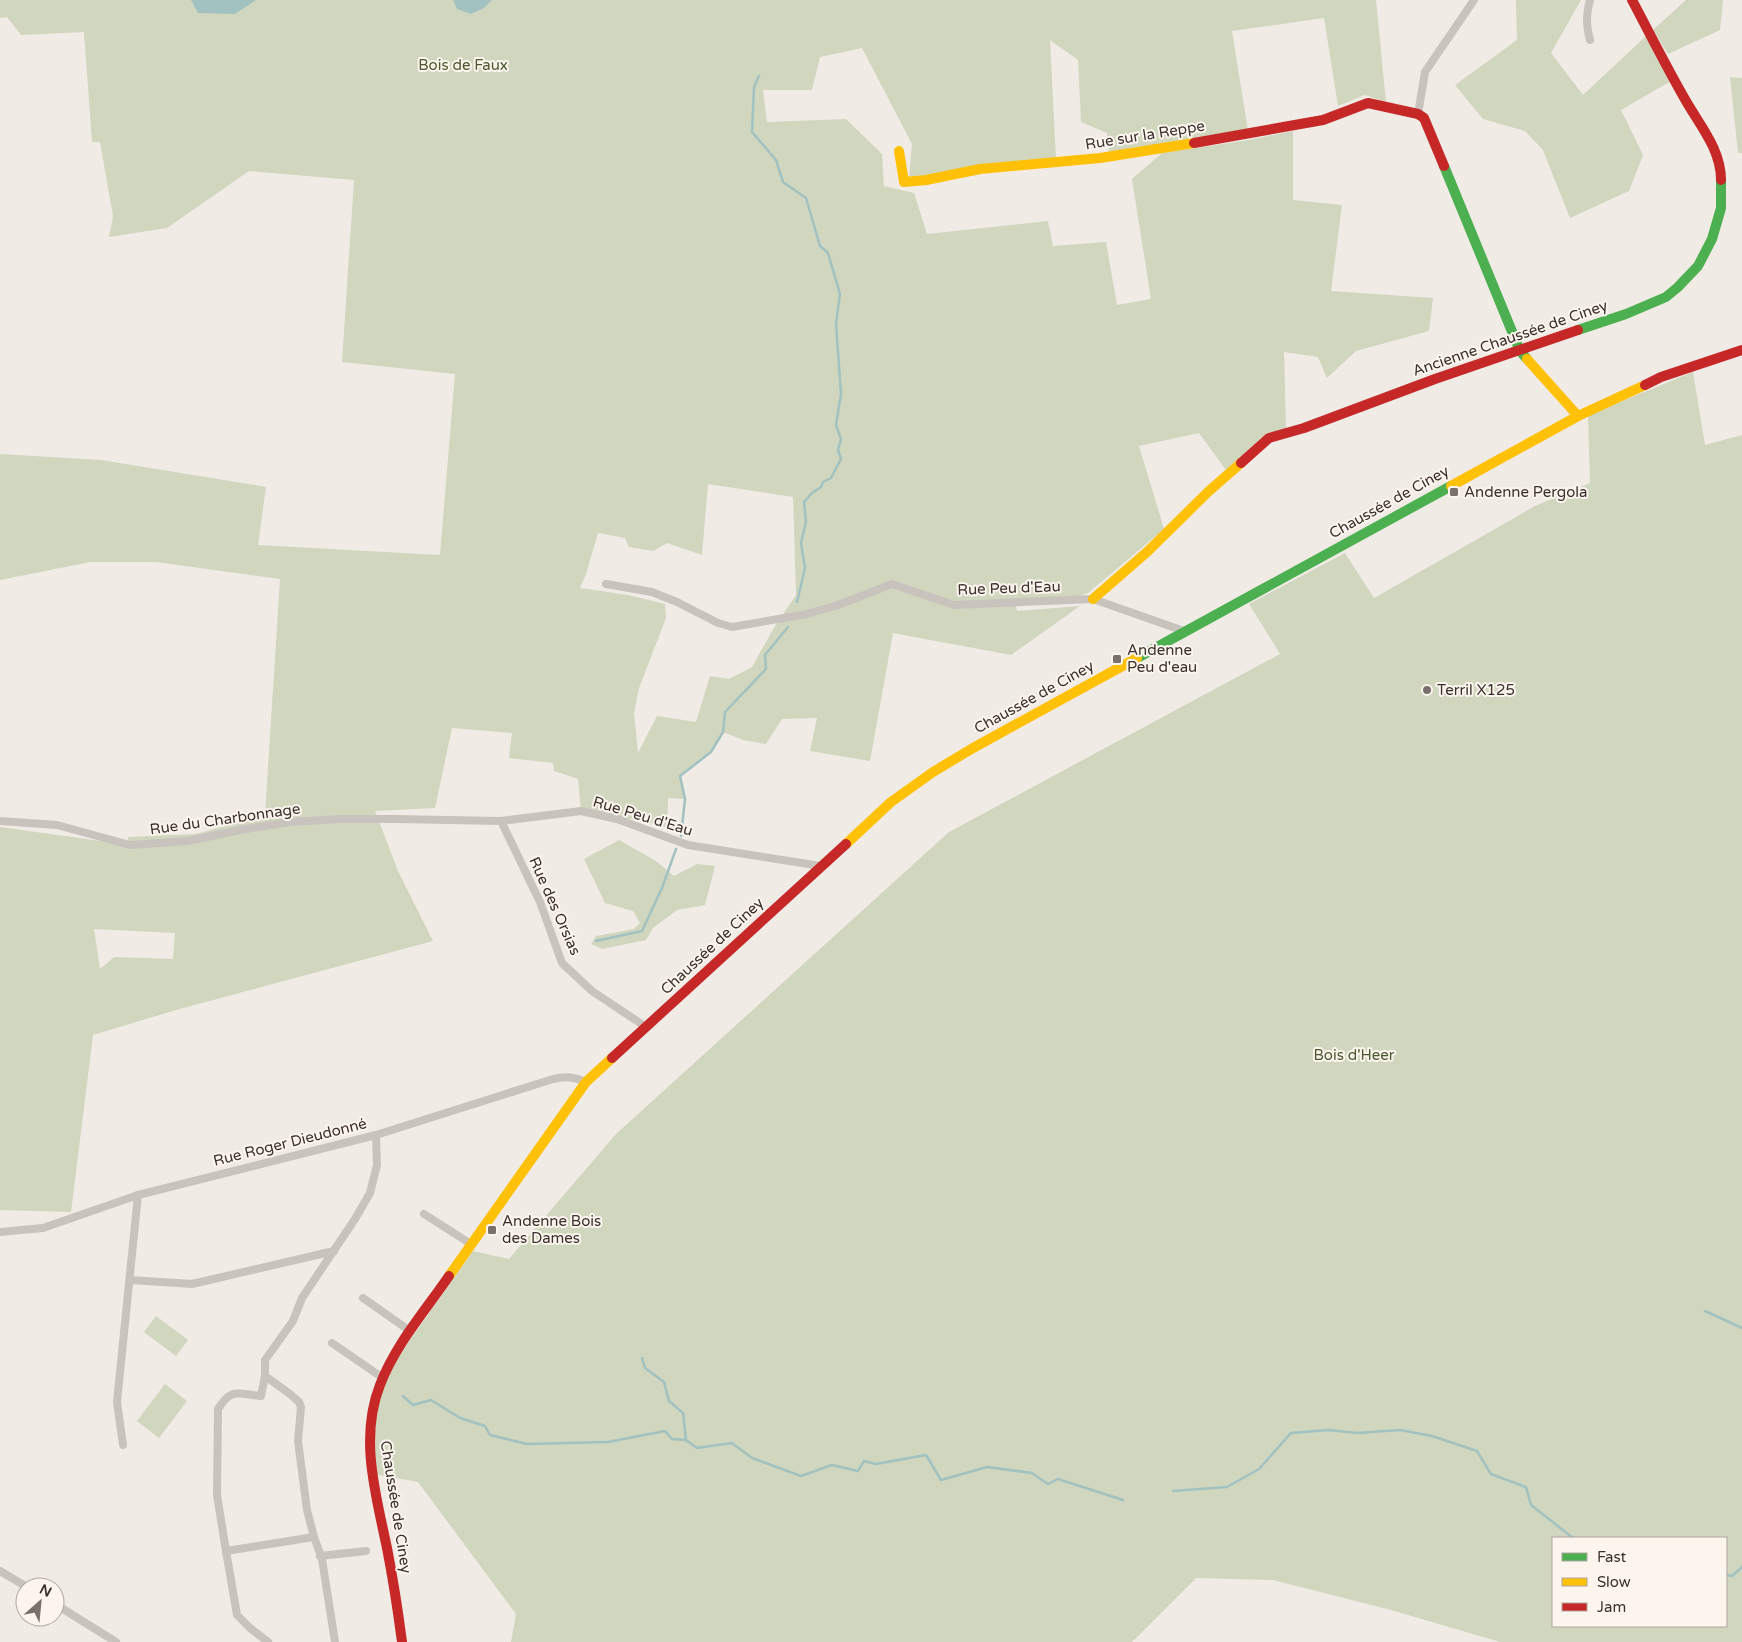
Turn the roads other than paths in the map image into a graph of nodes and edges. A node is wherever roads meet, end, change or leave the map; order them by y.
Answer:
1 (1474, 0) edge
2 (1590, 0) edge
3 (1632, 0) edge
4 (1590, 40) dead end
5 (1418, 114) junction
6 (900, 150) dead end
7 (1742, 350) edge
8 (1520, 351) junction
9 (1578, 416) junction
10 (606, 584) dead end
11 (1093, 599) junction
12 (1184, 631) junction
13 (396, 819) joint
14 (0, 821) edge
15 (501, 821) junction
16 (821, 866) junction
17 (646, 1027) junction
18 (586, 1082) junction
19 (376, 1135) junction
20 (138, 1195) junction
21 (424, 1214) dead end
22 (0, 1232) edge
23 (471, 1244) junction
24 (334, 1251) junction
25 (130, 1280) junction
26 (363, 1298) dead end
27 (410, 1331) junction
28 (332, 1343) dead end
29 (266, 1376) junction
30 (383, 1378) junction
31 (124, 1445) dead end
32 (314, 1537) junction
33 (226, 1551) junction
34 (366, 1551) dead end
35 (320, 1556) junction
36 (0, 1571) edge
37 (15, 1580) edge
38 (65, 1610) edge
39 (116, 1642) edge
40 (268, 1642) edge
41 (335, 1642) edge
42 (402, 1642) edge

1 - 5 street
2 - 4 street
3 - 8 main road, Ancienne Chaussée de Ciney
5 - 6 main road, Rue sur la Reppe
5 - 8 main road
7 - 9 main road, Chaussée de Ciney
8 - 9 main road
8 - 11 main road, Ancienne Chaussée de Ciney
9 - 12 main road, Chaussée de Ciney
10 - 11 street, Rue Peu d'Eau
11 - 12 street, Rue Peu d'Eau
12 - 16 main road, Chaussée de Ciney
13 - 14 street, Rue du Charbonnage
13 - 15 street, Rue Peu d'Eau
15 - 16 street, Rue Peu d'Eau
15 - 17 street, Rue des Orsias
16 - 17 main road, Chaussée de Ciney
17 - 18 main road, Chaussée de Ciney
18 - 19 street, Rue Roger Dieudonné
18 - 23 main road, Chaussée de Ciney
19 - 20 street, Rue Roger Dieudonné
19 - 24 street
20 - 22 street, Rue Roger Dieudonné
20 - 25 street
21 - 23 street
23 - 27 main road, Chaussée de Ciney
24 - 25 street
24 - 29 street
25 - 31 street
26 - 27 street
27 - 30 main road, Chaussée de Ciney
28 - 30 street
29 - 32 street
29 - 33 street
30 - 42 main road, Chaussée de Ciney
32 - 33 street
32 - 35 street
33 - 40 street
34 - 35 street
35 - 41 street
36 - 37 street
38 - 39 street

